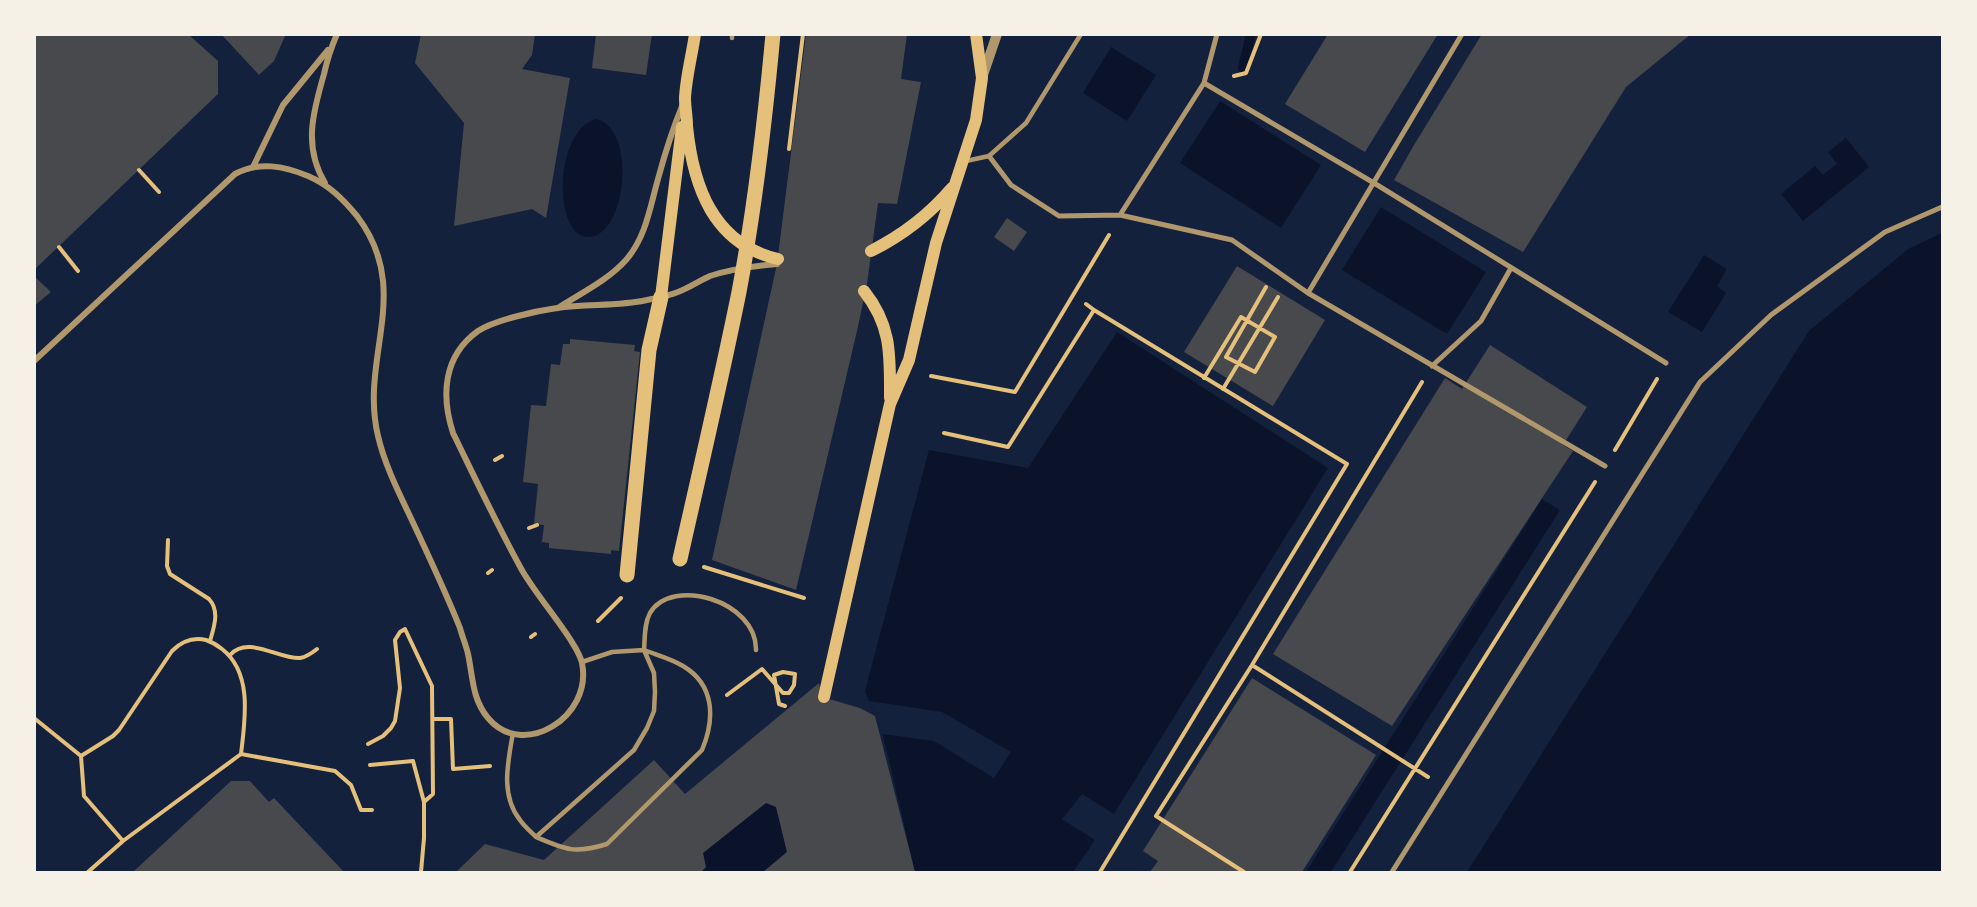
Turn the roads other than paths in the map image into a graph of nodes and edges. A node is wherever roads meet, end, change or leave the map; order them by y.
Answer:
1 (337, 34) edge
2 (695, 34) edge
3 (774, 34) edge
4 (976, 34) edge
5 (997, 34) edge
6 (1081, 34) edge
7 (1217, 34) edge
8 (1462, 34) edge
9 (331, 48) junction
10 (982, 78) junction
11 (1204, 83) junction
12 (685, 99) junction
13 (989, 156) junction
14 (963, 162) junction
15 (253, 167) junction
16 (956, 182) junction
17 (1374, 183) junction
18 (326, 185) junction
19 (1942, 207) edge
20 (1120, 215) junction
21 (872, 251) dead end
22 (778, 262) joint
23 (1511, 268) junction
24 (864, 291) dead end
25 (1308, 293) junction
26 (661, 297) junction
27 (557, 308) junction
28 (34, 361) edge
29 (1666, 363) road end
30 (1432, 366) junction
31 (890, 404) junction
32 (1605, 466) road end
33 (680, 559) dead end
34 (627, 575) dead end
35 (644, 650) junction
36 (756, 650) dead end
37 (582, 662) junction
38 (824, 697) dead end
39 (513, 733) junction
40 (537, 837) junction
41 (1392, 873) edge

1 - 9 street
2 - 12 main road
3 - 33 main road
4 - 10 main road
5 - 10 street
6 - 13 lane
7 - 11 street
8 - 17 street
9 - 15 street
9 - 18 street
10 - 14 main road
11 - 17 street
11 - 20 street
12 - 22 main road
12 - 26 main road
12 - 27 street
13 - 14 lane
13 - 20 street
14 - 16 main road
15 - 18 street
15 - 28 street
16 - 21 main road
16 - 31 main road
17 - 23 street
17 - 25 street
18 - 39 street
19 - 41 street
20 - 25 street
22 - 26 street
23 - 29 street
23 - 30 street
24 - 31 main road
25 - 30 street
26 - 27 street
26 - 34 main road
27 - 37 street
30 - 32 street
31 - 38 main road
35 - 36 lane
35 - 37 lane
35 - 40 lane
35 - 40 lane
37 - 39 street
39 - 40 lane

